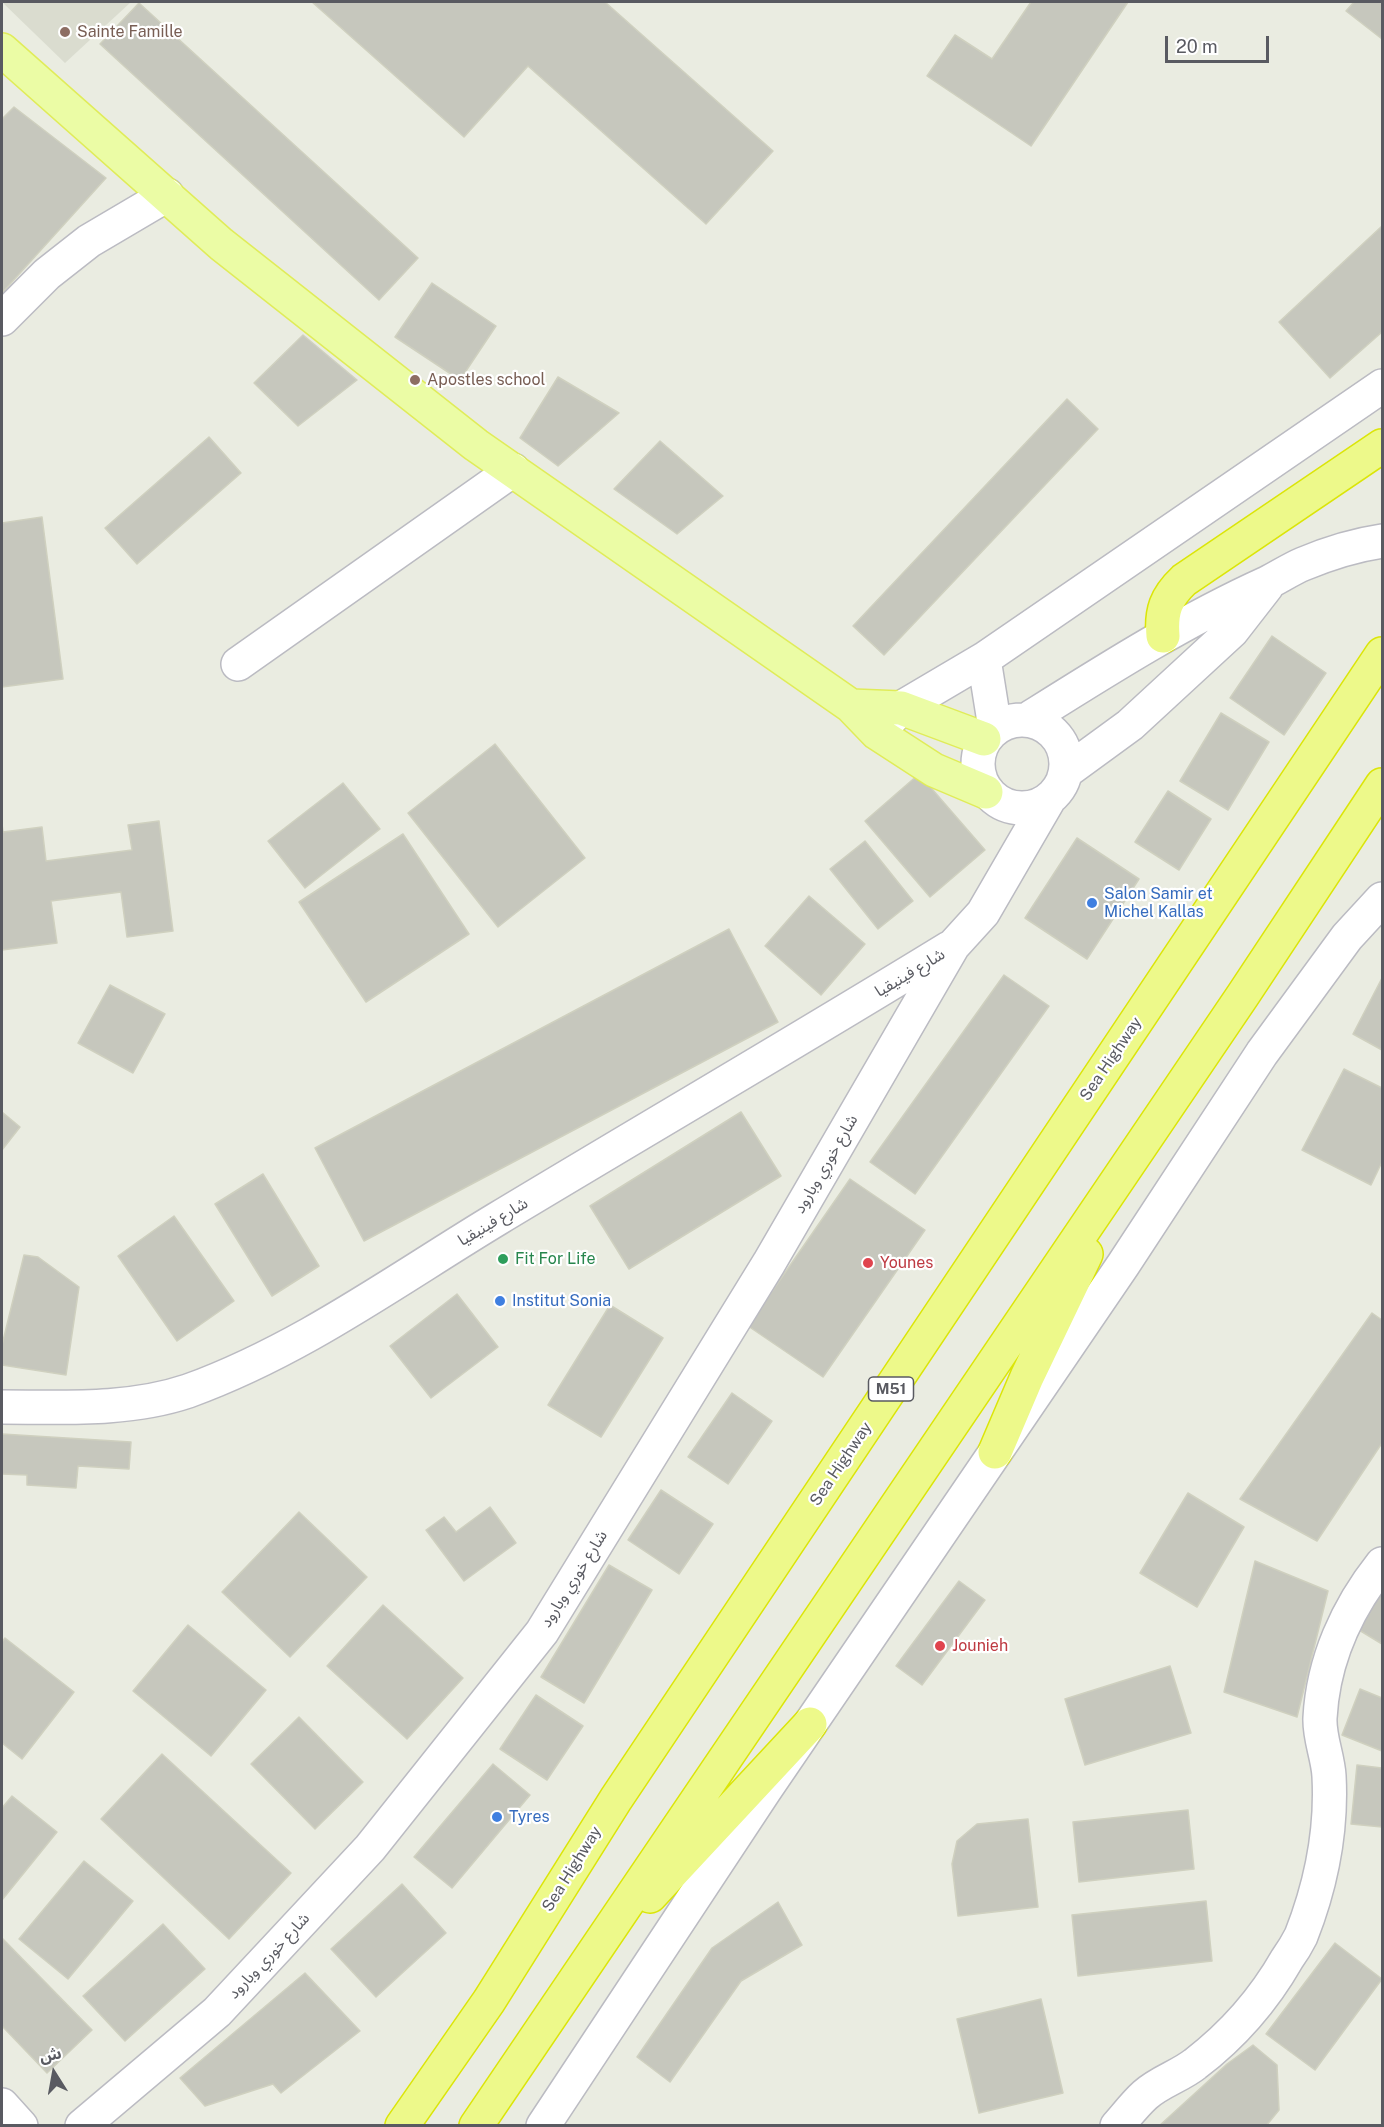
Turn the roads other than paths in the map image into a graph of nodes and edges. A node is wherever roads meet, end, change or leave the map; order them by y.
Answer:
1 (2, 50) edge
2 (167, 195) junction
3 (2, 320) edge
4 (1383, 386) edge
5 (1383, 446) edge
6 (513, 470) junction
7 (1368, 543) edge
8 (1270, 582) junction
9 (1163, 636) junction
10 (1383, 654) edge
11 (984, 659) junction
12 (238, 664) dead end
13 (851, 706) junction
14 (901, 708) junction
15 (1028, 719) junction
16 (877, 733) junction
17 (990, 734) junction
18 (1066, 771) junction
19 (1383, 785) edge
20 (993, 797) junction
21 (1048, 801) junction
22 (1010, 870) junction
23 (1383, 899) edge
24 (953, 946) junction
25 (1108, 1194) junction
26 (2, 1407) edge
27 (995, 1452) junction
28 (1383, 1564) edge
29 (810, 1724) junction
30 (584, 1968) junction
31 (2, 2105) edge
32 (21, 2126) edge
33 (82, 2126) edge
34 (402, 2126) edge
35 (476, 2126) edge
36 (543, 2126) edge
37 (1117, 2126) edge

1 - 2 main road
2 - 3 street
2 - 6 main road
4 - 11 street
5 - 9 highway
6 - 12 street
6 - 13 main road
7 - 8 street
8 - 9 street
8 - 18 street
9 - 15 street
10 - 34 highway, Sea Highway / M51
11 - 14 street
11 - 17 street
13 - 14 main road
13 - 16 main road
14 - 16 street
14 - 17 main road
15 - 17 street
15 - 18 street
16 - 20 main road
17 - 20 street
18 - 21 street
19 - 25 highway
20 - 21 street
20 - 22 street
21 - 22 street
22 - 24 street
23 - 27 street
24 - 26 street, شارع فينيقيا
24 - 33 street, شارع خوري وبارود
25 - 27 highway
25 - 30 highway
27 - 29 street
28 - 37 street
29 - 30 highway
29 - 36 street
30 - 35 highway
31 - 32 street

